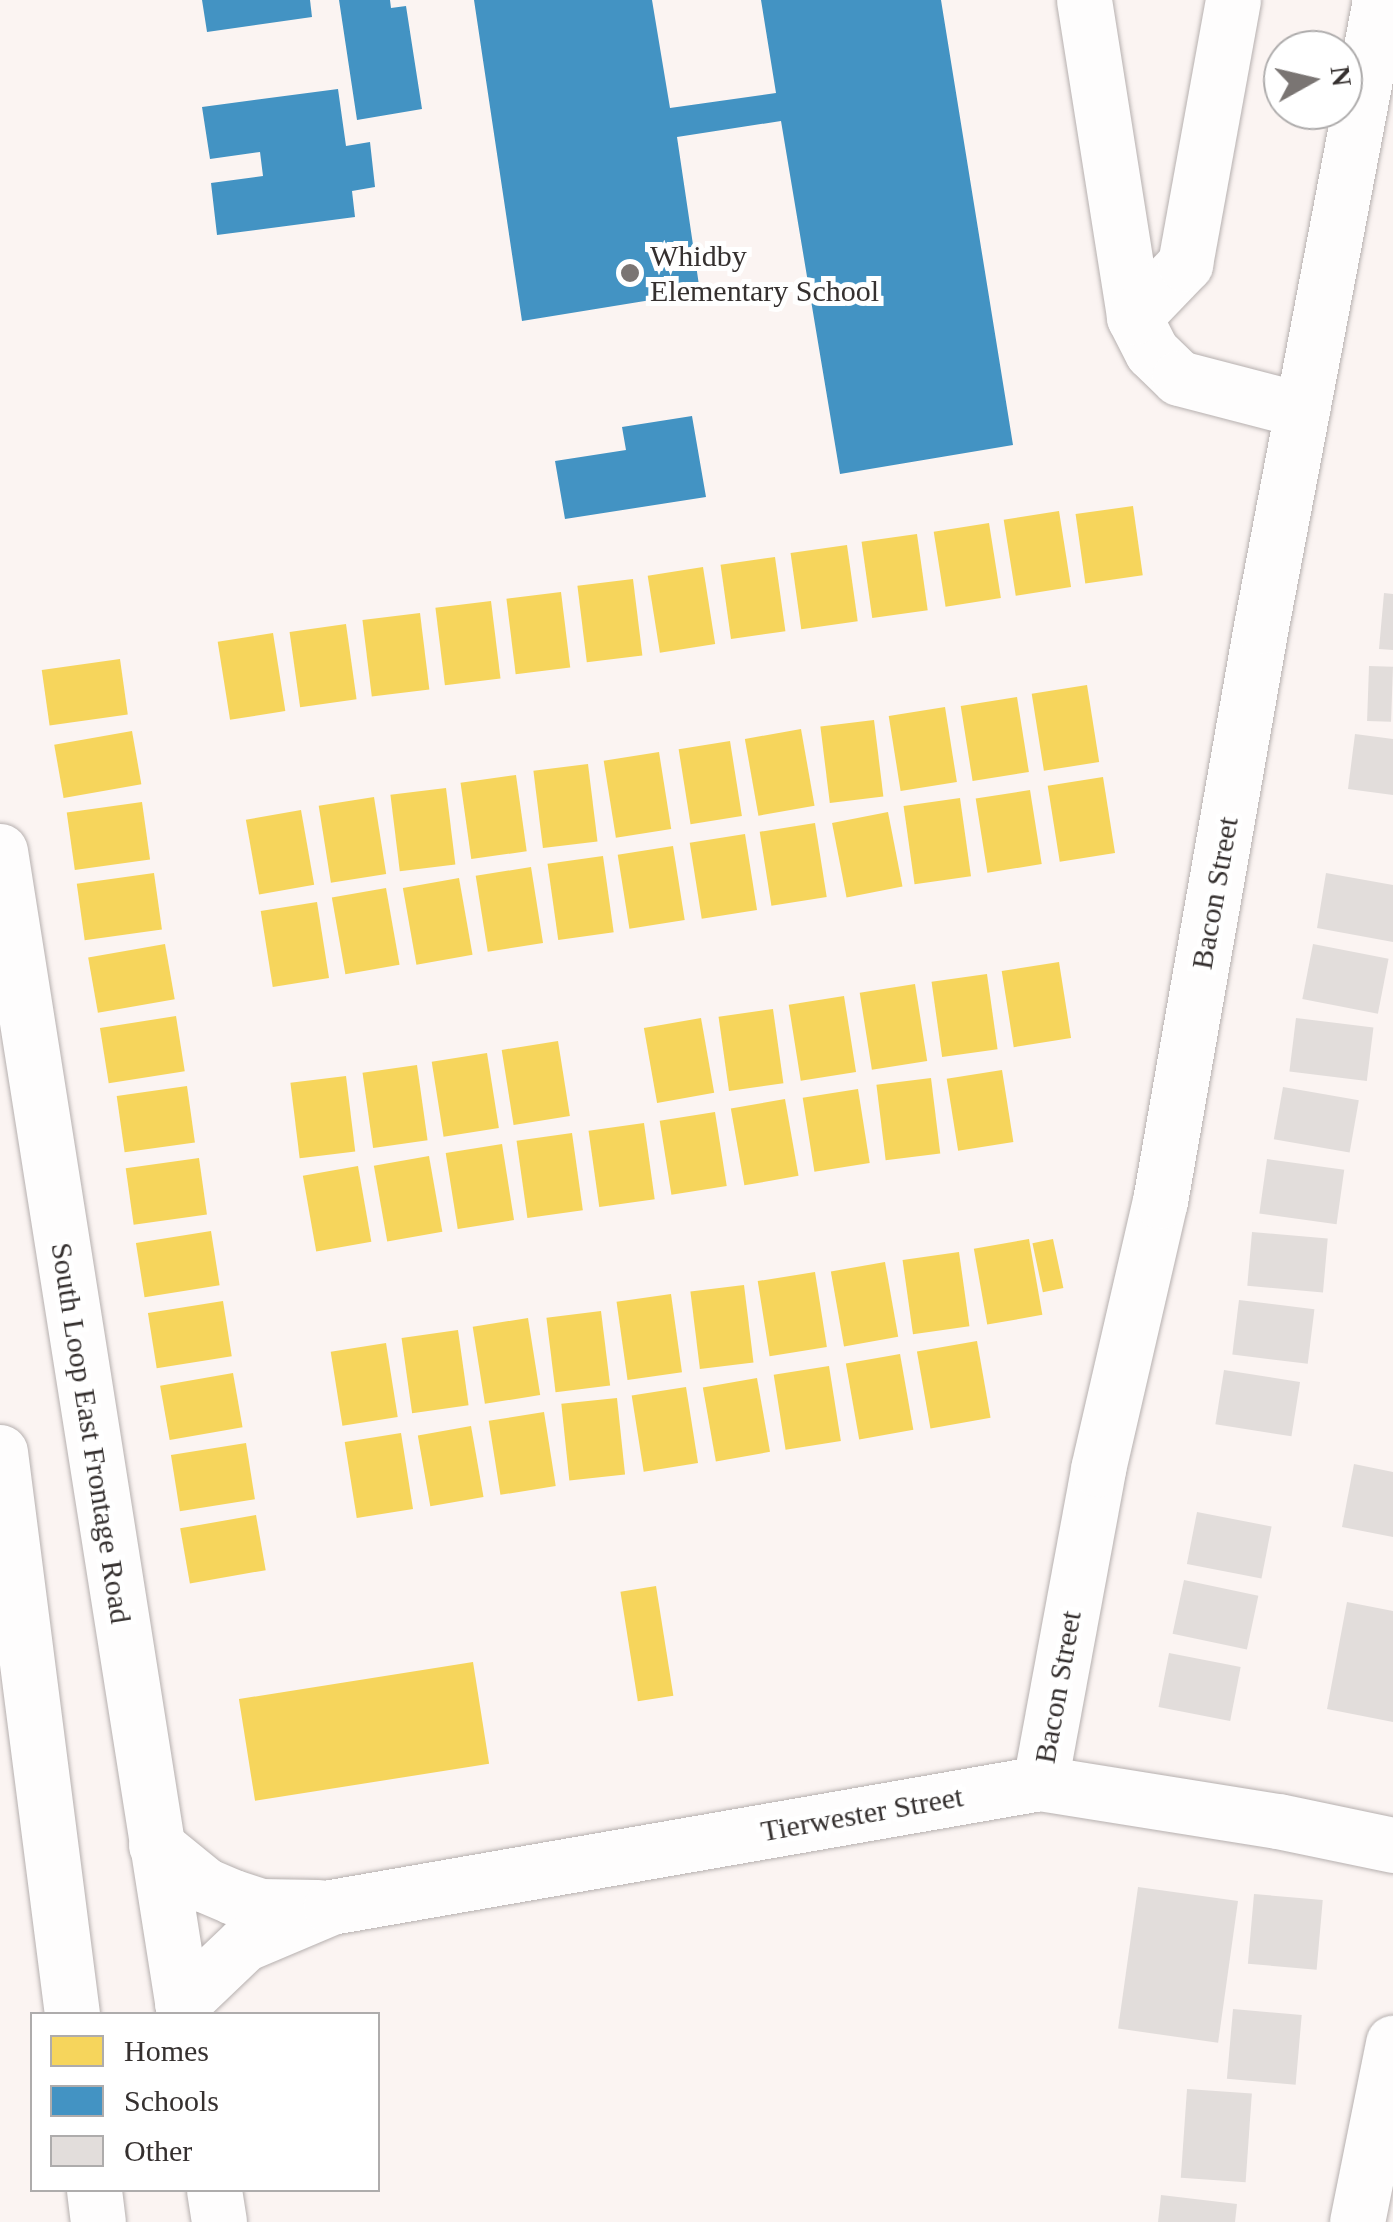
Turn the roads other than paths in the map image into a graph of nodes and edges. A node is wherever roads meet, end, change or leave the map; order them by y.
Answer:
1 (1084, 0) edge
2 (1233, 0) edge
3 (1380, 0) edge
4 (1134, 317) junction
5 (1302, 410) junction
6 (0, 851) edge
7 (0, 1452) edge
8 (1040, 1783) junction
9 (1393, 1845) edge
10 (156, 1846) junction
11 (331, 1907) junction
12 (183, 2009) edge
13 (72, 2012) edge
14 (1393, 2043) edge
15 (94, 2192) edge
16 (214, 2192) edge
17 (98, 2222) edge
18 (219, 2222) edge
19 (1358, 2222) edge

1 - 4 main road
2 - 4 main road
3 - 5 main road, Bacon Street
4 - 5 main road
5 - 8 main road, Bacon Street
6 - 10 main road, South Loop East Frontage Road
7 - 13 main road
8 - 9 main road, Tierwester Street
8 - 11 main road, Tierwester Street
10 - 11 main road, Tierwester Street
10 - 12 main road, South Loop East Frontage Road
11 - 12 main road, Tierwester Street
14 - 19 main road
15 - 17 main road
16 - 18 main road

